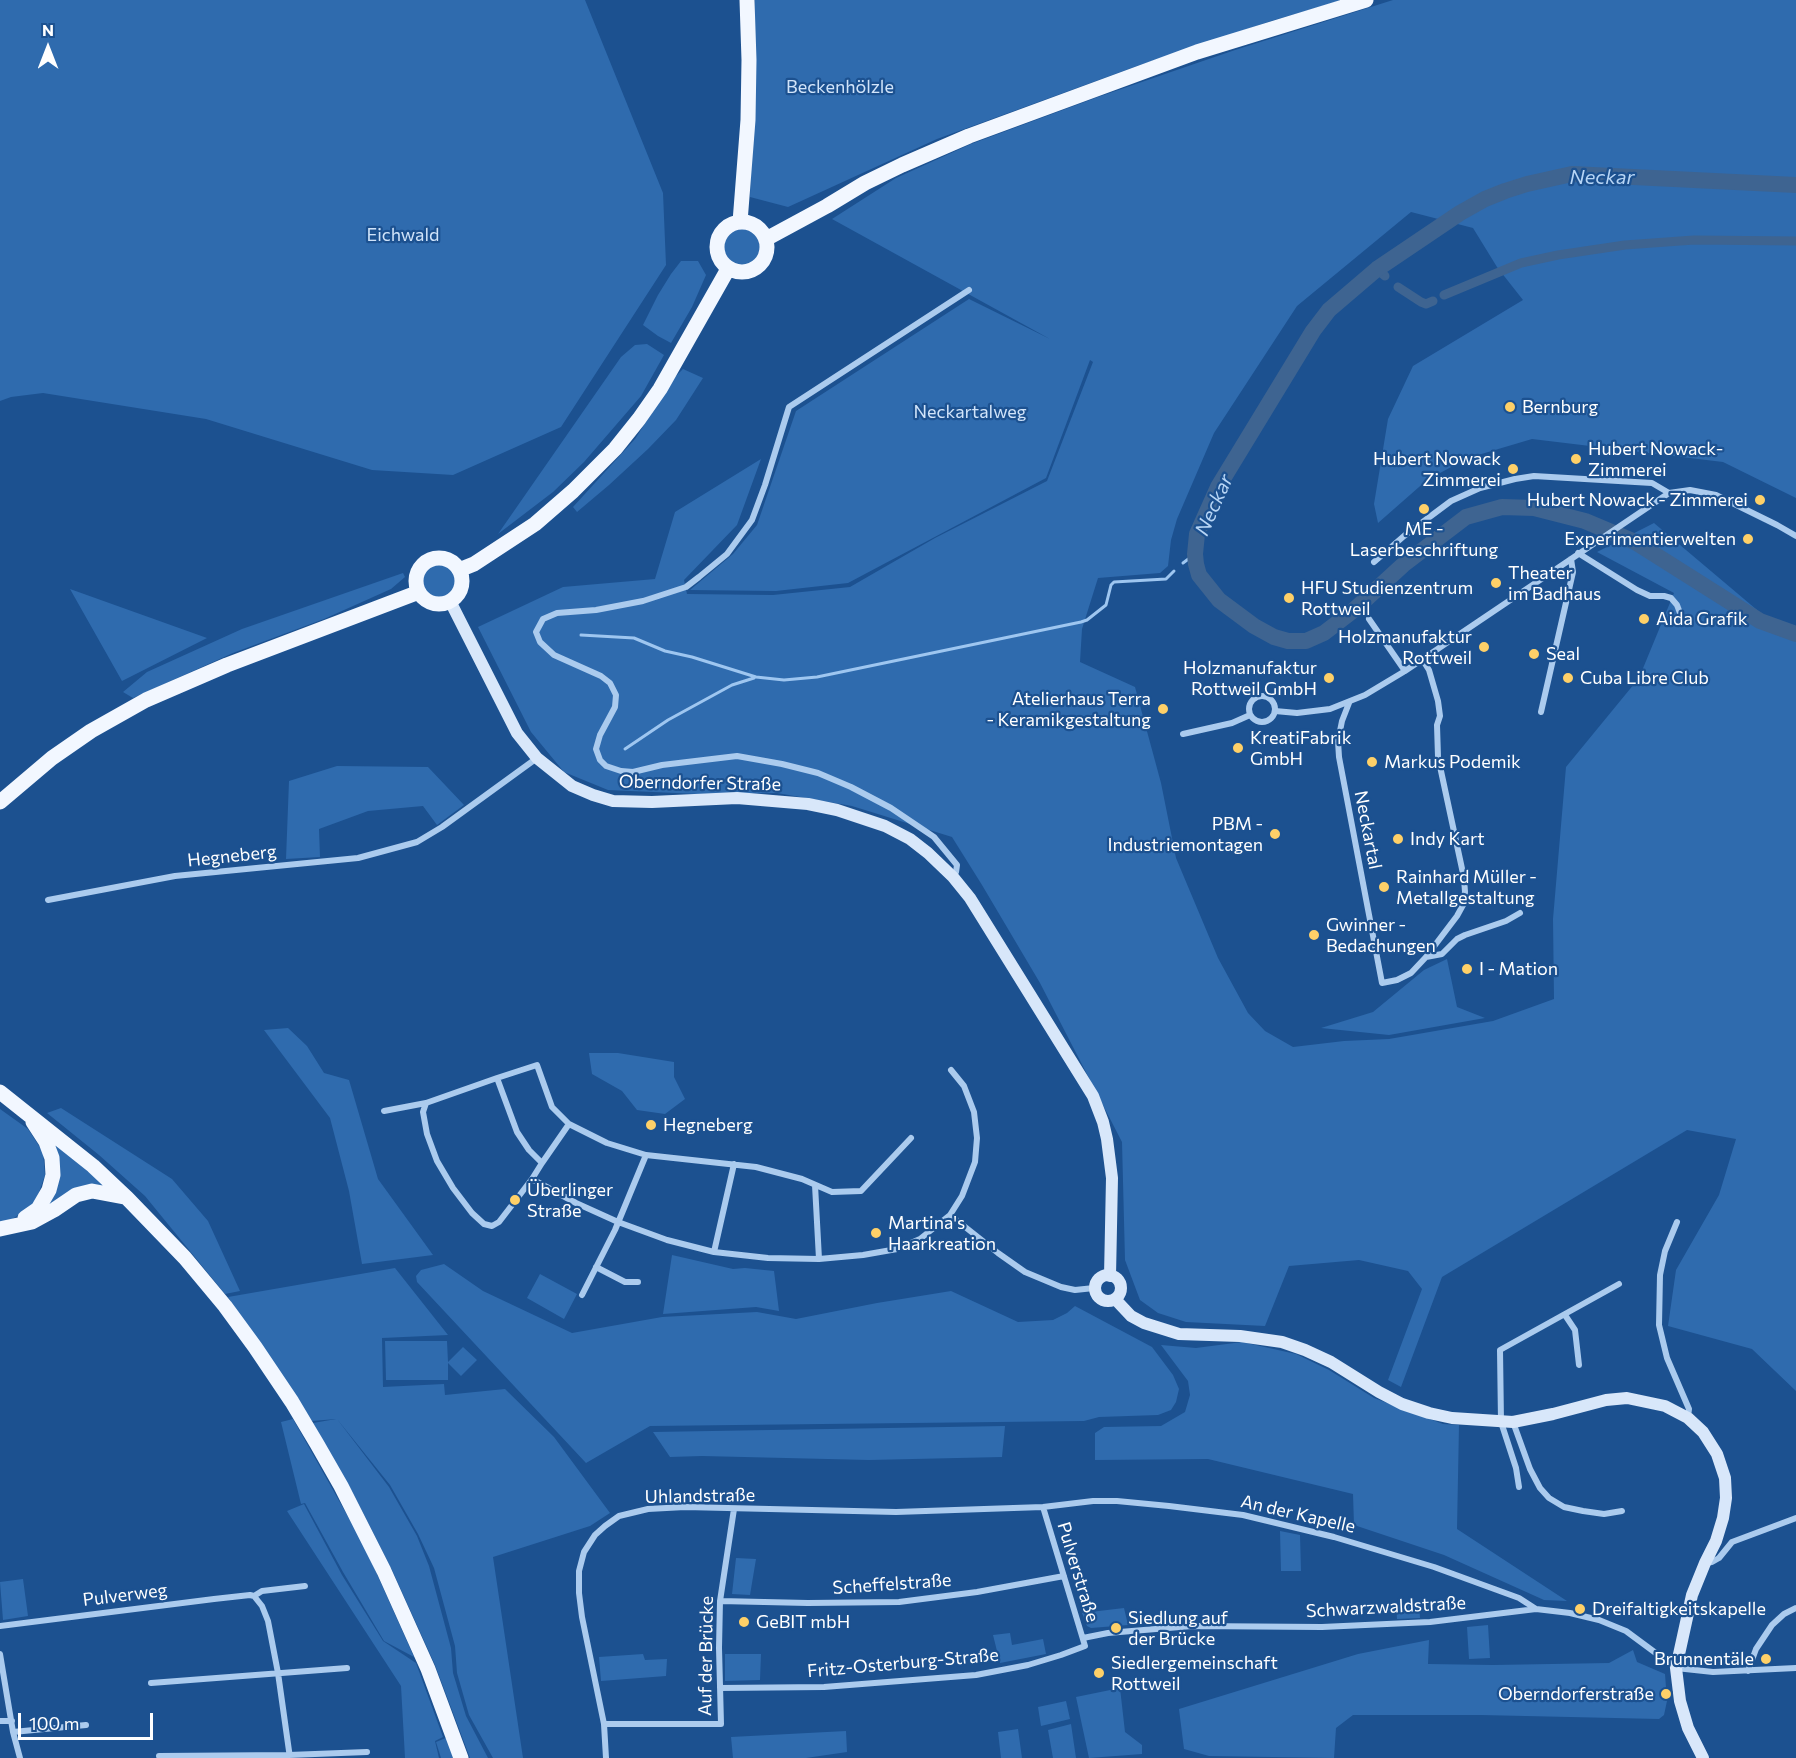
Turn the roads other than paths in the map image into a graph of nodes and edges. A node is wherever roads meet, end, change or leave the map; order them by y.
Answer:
1 (747, 0) edge
2 (1366, 0) edge
3 (740, 222) junction
4 (766, 239) junction
5 (728, 268) junction
6 (969, 290) dead end
7 (1669, 493) junction
8 (1796, 536) edge
9 (1578, 553) junction
10 (1571, 558) junction
11 (1374, 562) dead end
12 (459, 570) junction
13 (419, 592) junction
14 (450, 601) junction
15 (1369, 619) dead end
16 (1683, 621) dead end
17 (1422, 659) junction
18 (1404, 671) junction
19 (1348, 703) junction
20 (1275, 711) junction
21 (1541, 712) dead end
22 (1250, 715) junction
23 (1184, 734) dead end
24 (537, 758) junction
25 (2, 800) edge
26 (953, 877) junction
27 (48, 900) dead end
28 (1520, 913) dead end
29 (1426, 957) junction
30 (951, 1070) dead end
31 (497, 1078) junction
32 (0, 1092) edge
33 (426, 1103) junction
34 (384, 1111) dead end
35 (29, 1114) junction
36 (569, 1124) junction
37 (911, 1138) dead end
38 (646, 1155) junction
39 (542, 1163) junction
40 (734, 1164) junction
41 (532, 1179) junction
42 (815, 1185) junction
43 (127, 1198) junction
44 (950, 1215) junction
45 (618, 1222) junction
46 (1677, 1222) dead end
47 (15, 1226) junction
48 (0, 1229) edge
49 (714, 1252) junction
50 (819, 1259) junction
51 (596, 1267) junction
52 (1110, 1275) junction
53 (638, 1282) dead end
54 (1619, 1284) dead end
55 (1094, 1288) junction
56 (582, 1295) dead end
57 (1116, 1299) junction
58 (1565, 1315) junction
59 (1579, 1365) dead end
60 (1688, 1418) junction
61 (1507, 1422) junction
62 (1520, 1486) dead end
63 (1042, 1507) junction
64 (734, 1509) junction
65 (1622, 1511) dead end
66 (1796, 1518) edge
67 (1705, 1563) junction
68 (1064, 1576) junction
69 (305, 1586) dead end
70 (254, 1596) junction
71 (720, 1600) junction
72 (1796, 1608) edge
73 (1536, 1610) junction
74 (0, 1626) edge
75 (1083, 1638) junction
76 (1085, 1646) joint
77 (0, 1654) edge
78 (347, 1668) dead end
79 (1676, 1668) junction
80 (1796, 1668) edge
81 (1748, 1671) junction
82 (278, 1673) junction
83 (151, 1683) dead end
84 (720, 1688) junction
85 (0, 1721) edge
86 (12, 1721) junction
87 (604, 1724) junction
88 (86, 1725) dead end
89 (14, 1732) junction
90 (368, 1752) dead end
91 (159, 1756) dead end
92 (290, 1756) edge
93 (20, 1758) edge
94 (461, 1758) edge
95 (606, 1758) edge
96 (1702, 1758) edge

1 - 3 main road
2 - 4 main road
3 - 4 main road
3 - 5 main road
4 - 5 main road
5 - 12 main road
6 - 26 street
7 - 8 street
7 - 9 street
7 - 11 street
9 - 10 street
9 - 16 street
10 - 17 street
10 - 21 street
12 - 13 main road
12 - 14 main road
13 - 14 main road
13 - 25 main road
14 - 24 street, Oberndorfer Straße
15 - 18 street
17 - 18 street
17 - 29 street, Neckartal
18 - 19 street
19 - 20 street
19 - 29 street, Neckartal
20 - 22 street
20 - 22 street
22 - 23 street
24 - 26 street, Oberndorfer Straße
24 - 27 street, Hegneberg
26 - 52 street, Oberndorfer Straße
28 - 29 street, Neckartal
30 - 44 street
31 - 33 street
31 - 36 street
31 - 39 street
32 - 35 main road
33 - 34 street
33 - 41 street
35 - 43 main road
35 - 47 main road
36 - 38 street
36 - 39 street
37 - 42 street
38 - 40 street
38 - 45 street
39 - 41 street
40 - 42 street
40 - 49 street
41 - 45 street
42 - 50 street
43 - 47 main road
43 - 94 main road
44 - 50 street
44 - 55 street
45 - 49 street
45 - 51 street
46 - 60 street
47 - 48 main road
49 - 50 street
51 - 53 street
51 - 56 street
52 - 55 street
52 - 57 street, Oberndorfer Straße
54 - 58 street
55 - 57 street
57 - 61 street
58 - 59 street
58 - 61 street
60 - 61 street
60 - 67 street
61 - 62 street
61 - 65 street
63 - 64 street, Uhlandstraße
63 - 68 street, Pulverstraße
63 - 73 street, An der Kapelle
64 - 71 street, Auf der Brücke
64 - 87 street, Uhlandstraße
66 - 67 street
67 - 79 street
68 - 71 street, Scheffelstraße
68 - 75 street, Pulverstraße
69 - 70 street, Pulverweg
70 - 74 street, Pulverweg
70 - 82 street
71 - 84 street, Auf der Brücke
72 - 81 street
73 - 75 street, Schwarzwaldstraße
73 - 79 street, Schwarzwaldstraße
75 - 76 street, Pulverstraße
76 - 84 street, Fritz-Osterburg-Straße
77 - 86 street
78 - 82 street
79 - 81 street
79 - 96 street
80 - 81 street
82 - 83 street
82 - 92 street
84 - 87 street, Auf der Brücke
85 - 86 street
86 - 89 street
87 - 95 street, Uhlandstraße
88 - 89 street
89 - 93 street
90 - 92 street
91 - 92 street

